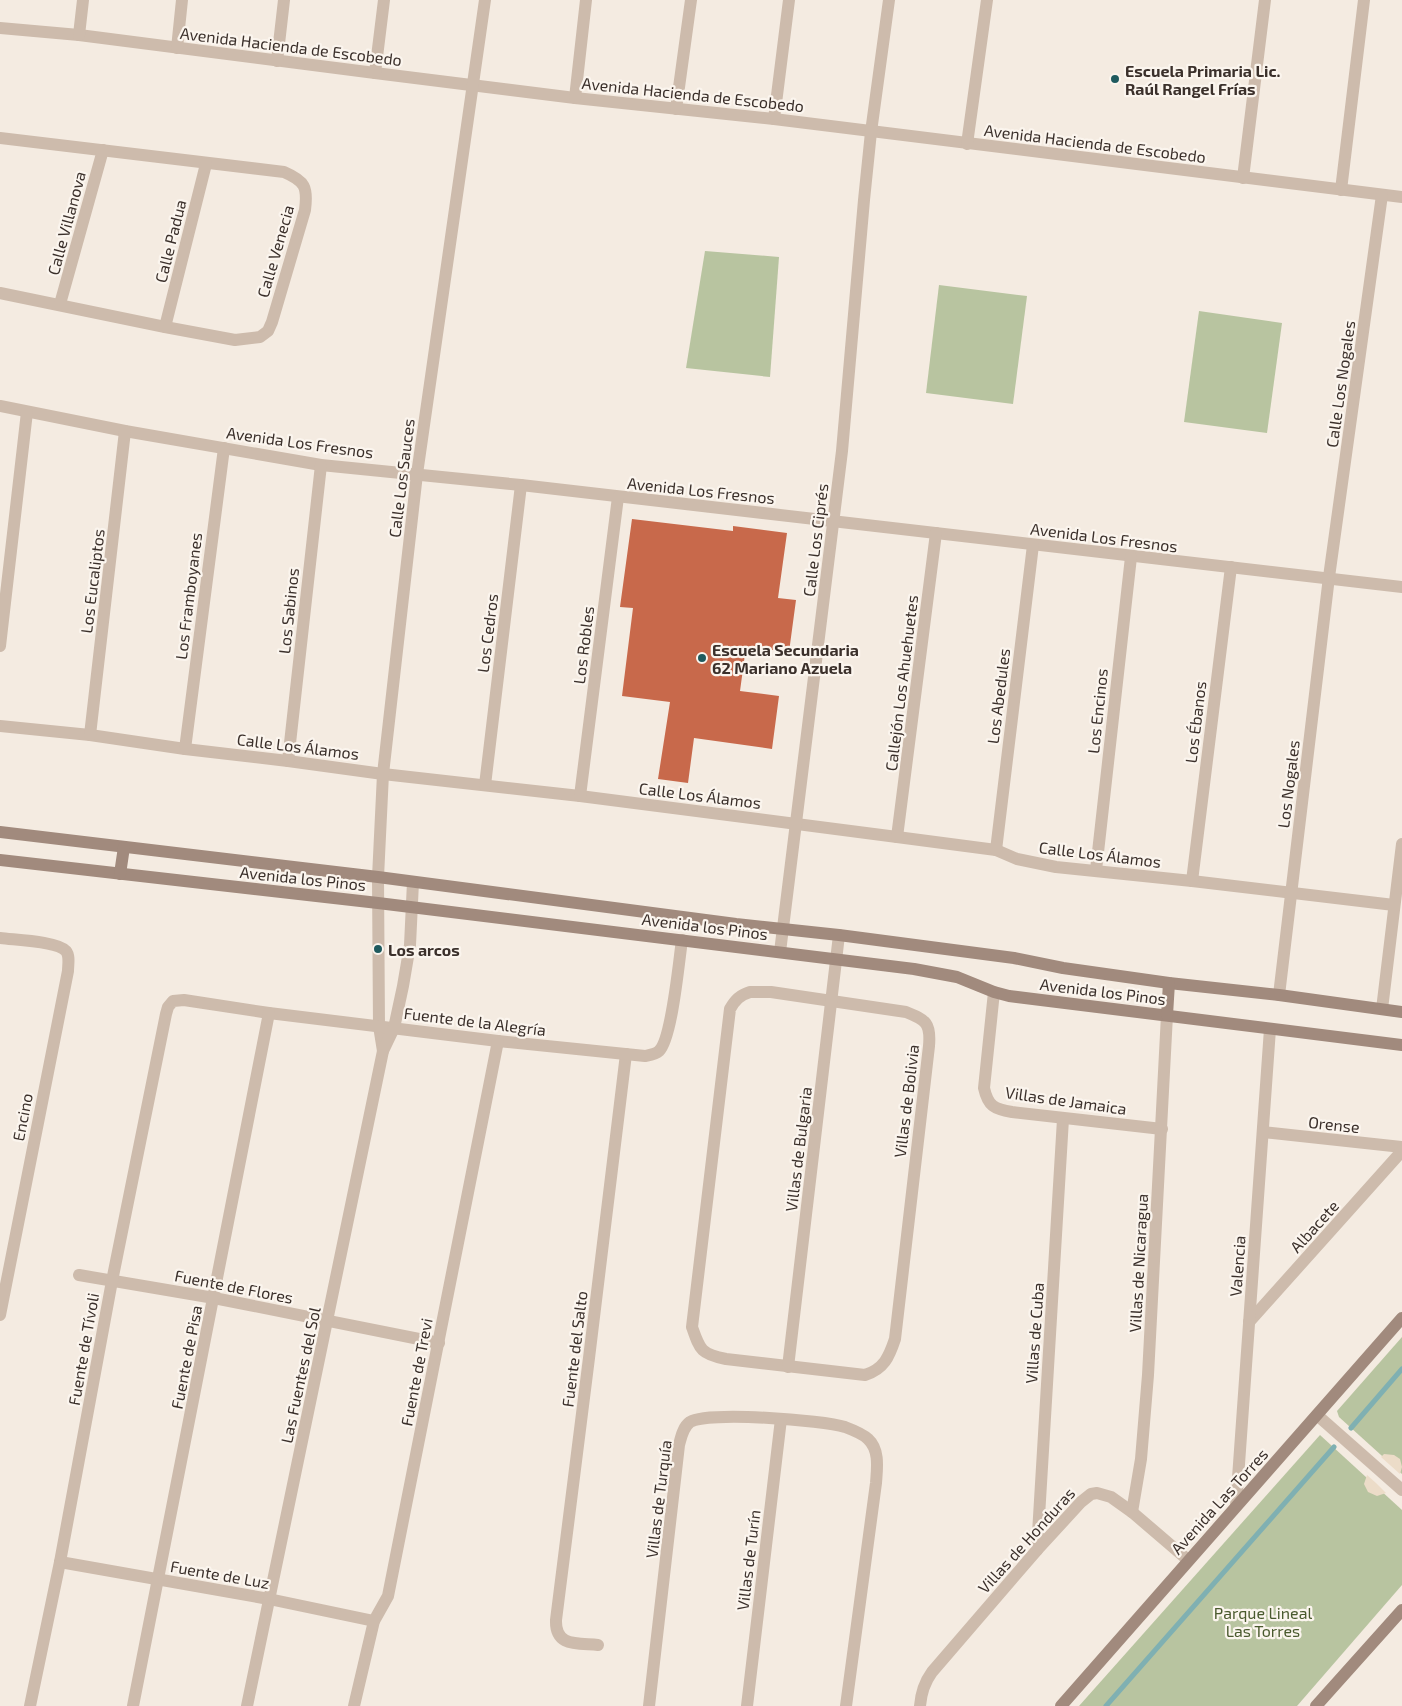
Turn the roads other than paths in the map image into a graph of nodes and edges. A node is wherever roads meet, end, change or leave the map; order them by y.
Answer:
1 (83, 0) edge
2 (182, 0) edge
3 (284, 0) edge
4 (384, 0) edge
5 (485, 0) edge
6 (586, 0) edge
7 (691, 0) edge
8 (789, 0) edge
9 (889, 0) edge
10 (986, 0) edge
11 (1265, 0) edge
12 (1364, 0) edge
13 (0, 28) edge
14 (79, 35) junction
15 (176, 48) junction
16 (277, 61) junction
17 (375, 73) junction
18 (474, 85) junction
19 (576, 98) junction
20 (676, 109) junction
21 (774, 119) junction
22 (871, 132) junction
23 (0, 138) edge
24 (968, 144) junction
25 (103, 150) junction
26 (206, 164) junction
27 (1242, 178) junction
28 (1340, 190) junction
29 (1382, 195) junction
30 (1402, 197) edge
31 (0, 293) edge
32 (60, 304) junction
33 (165, 327) junction
34 (0, 406) edge
35 (27, 412) junction
36 (125, 431) junction
37 (224, 448) junction
38 (321, 465) junction
39 (417, 474) junction
40 (521, 485) junction
41 (618, 497) junction
42 (834, 521) junction
43 (936, 533) junction
44 (1033, 545) junction
45 (1131, 556) junction
46 (1231, 567) junction
47 (1329, 577) junction
48 (1402, 586) edge
49 (0, 646) edge
50 (0, 726) edge
51 (90, 735) junction
52 (185, 749) junction
53 (288, 760) junction
54 (383, 774) junction
55 (485, 785) junction
56 (580, 796) junction
57 (796, 824) junction
58 (0, 832) edge
59 (897, 837) junction
60 (1402, 844) edge
61 (124, 847) junction
62 (996, 850) junction
63 (0, 860) edge
64 (1096, 870) junction
65 (120, 874) junction
66 (378, 877) junction
67 (1192, 881) junction
68 (413, 882) junction
69 (1291, 892) junction
70 (378, 903) junction
71 (1394, 905) junction
72 (412, 907) junction
73 (782, 929) junction
74 (839, 935) junction
75 (0, 938) edge
76 (682, 940) junction
77 (780, 952) junction
78 (837, 959) junction
79 (1169, 983) junction
80 (994, 992) junction
81 (1279, 995) junction
82 (173, 1001) joint
83 (832, 1001) junction
84 (1382, 1009) junction
85 (1402, 1012) edge
86 (269, 1013) junction
87 (1167, 1015) junction
88 (379, 1026) junction
89 (394, 1028) junction
90 (1270, 1029) junction
91 (498, 1041) junction
92 (1402, 1045) edge
93 (383, 1051) junction
94 (626, 1054) junction
95 (1063, 1119) junction
96 (1162, 1129) junction
97 (1263, 1132) junction
98 (1402, 1147) edge
99 (1402, 1151) edge
100 (79, 1275) dead end
101 (112, 1280) junction
102 (214, 1298) junction
103 (1, 1300) edge
104 (0, 1315) edge
105 (1402, 1318) edge
106 (328, 1321) junction
107 (1249, 1322) junction
108 (439, 1343) junction
109 (788, 1367) junction
110 (1317, 1415) junction
111 (781, 1419) junction
112 (1402, 1490) edge
113 (1236, 1506) junction
114 (1132, 1512) junction
115 (1037, 1550) junction
116 (1188, 1560) junction
117 (60, 1562) junction
118 (159, 1579) junction
119 (269, 1599) junction
120 (1402, 1610) edge
121 (374, 1621) junction
122 (598, 1645) dead end
123 (30, 1706) edge
124 (133, 1706) edge
125 (246, 1706) edge
126 (354, 1706) edge
127 (649, 1706) edge
128 (747, 1706) edge
129 (846, 1706) edge
130 (920, 1706) edge
131 (1061, 1706) edge
132 (1316, 1706) edge

1 - 14 street
2 - 15 street
3 - 16 street
4 - 17 street
5 - 18 street, Calle Los Sauces
6 - 19 street
7 - 20 street
8 - 21 street
9 - 22 street, Calle Los Ciprés
10 - 24 street
11 - 27 street
12 - 28 street
13 - 14 street, Avenida Hacienda de Escobedo
14 - 15 street, Avenida Hacienda de Escobedo
15 - 16 street, Avenida Hacienda de Escobedo
16 - 17 street, Avenida Hacienda de Escobedo
17 - 18 street, Avenida Hacienda de Escobedo
18 - 19 street, Avenida Hacienda de Escobedo
18 - 39 street, Calle Los Sauces
19 - 20 street, Avenida Hacienda de Escobedo
20 - 21 street, Avenida Hacienda de Escobedo
21 - 22 street, Avenida Hacienda de Escobedo
22 - 24 street, Avenida Hacienda de Escobedo
22 - 42 street, Calle Los Ciprés
23 - 25 street, Calle Venecia
24 - 27 street, Avenida Hacienda de Escobedo
25 - 26 street, Calle Venecia
25 - 32 street, Calle Villanova
26 - 33 street, Calle Padua
26 - 33 street, Calle Venecia
27 - 28 street, Avenida Hacienda de Escobedo
28 - 29 street, Avenida Hacienda de Escobedo
29 - 30 street, Avenida Hacienda de Escobedo
29 - 47 street, Calle Los Nogales
31 - 32 street, Calle Venecia
32 - 33 street, Calle Venecia
34 - 35 street, Avenida Los Fresnos
35 - 36 street, Avenida Los Fresnos
35 - 49 street
36 - 37 street, Avenida Los Fresnos
36 - 51 street, Los Eucaliptos
37 - 38 street, Avenida Los Fresnos
37 - 52 street, Los Framboyanes
38 - 39 street, Avenida Los Fresnos
38 - 53 street, Los Sabinos
39 - 40 street, Avenida Los Fresnos
39 - 54 street, Calle Los Sauces
40 - 41 street, Avenida Los Fresnos
40 - 55 street, Los Cedros
41 - 42 street, Avenida Los Fresnos
41 - 56 street, Los Robles
42 - 43 street, Avenida Los Fresnos
42 - 57 street, Calle Los Ciprés
43 - 44 street, Avenida Los Fresnos
43 - 59 street, Callejón Los Ahuehuetes
44 - 45 street, Avenida Los Fresnos
44 - 62 street, Los Abedules
45 - 46 street, Avenida Los Fresnos
45 - 64 street, Los Encinos
46 - 47 street, Avenida Los Fresnos
46 - 67 street, Los Ébanos
47 - 48 street, Avenida Los Fresnos
47 - 69 street, Los Nogales
50 - 51 street, Calle Los Álamos
51 - 52 street, Calle Los Álamos
52 - 53 street, Calle Los Álamos
53 - 54 street, Calle Los Álamos
54 - 55 street, Calle Los Álamos
54 - 66 street, Calle Los Sauces
55 - 56 street, Calle Los Álamos
56 - 57 street, Calle Los Álamos
57 - 59 street, Calle Los Álamos
57 - 73 street, Calle Los Ciprés
58 - 61 street, Avenida los Pinos
59 - 62 street, Calle Los Álamos
60 - 71 street
61 - 65 street
61 - 66 street, Avenida los Pinos
62 - 64 street, Calle Los Álamos
63 - 65 street, Avenida los Pinos
64 - 67 street, Calle Los Álamos
65 - 70 street, Avenida los Pinos
66 - 68 street, Avenida los Pinos
66 - 70 street, Calle Los Sauces
67 - 69 street, Calle Los Álamos
68 - 72 street, Las Fuentes del Sol
68 - 73 street, Avenida los Pinos
69 - 71 street, Calle Los Álamos
69 - 81 street, Los Nogales
70 - 72 street, Avenida los Pinos
70 - 88 street, Las Fuentes del Sol
71 - 84 street
72 - 76 street, Avenida los Pinos
72 - 89 street, Las Fuentes del Sol
73 - 74 street, Avenida los Pinos
73 - 77 street, Calle Los Ciprés
74 - 78 street, Villas de Bulgaria
74 - 79 street, Avenida los Pinos
75 - 103 street, Encino
76 - 77 street, Avenida los Pinos
76 - 94 street, Fuente de la Alegría
77 - 78 street, Avenida los Pinos
78 - 80 street, Avenida los Pinos
78 - 83 street, Villas de Bulgaria
79 - 81 street, Avenida los Pinos
79 - 87 street
80 - 87 street, Avenida los Pinos
80 - 95 street, Villas de Jamaica
81 - 84 street, Avenida los Pinos
82 - 86 street, Fuente de la Alegría
82 - 101 street, Fuente de Tívoli
83 - 109 street, Villas de Bulgaria
83 - 109 street, Villas de Bolivia
83 - 109 street, Villas de Bolivia
84 - 85 street, Avenida los Pinos
86 - 88 street, Fuente de la Alegría
86 - 102 street, Fuente de Pisa
87 - 90 street, Avenida los Pinos
87 - 96 street, Villas de Nicaragua
88 - 89 street, Fuente de la Alegría
88 - 93 street, Las Fuentes del Sol
89 - 91 street, Fuente de la Alegría
89 - 93 street, Las Fuentes del Sol
90 - 92 street, Avenida los Pinos
90 - 97 street, Valencia
91 - 94 street, Fuente de la Alegría
91 - 108 street, Fuente de Trevi
93 - 106 street, Las Fuentes del Sol
94 - 122 street, Fuente del Salto
95 - 96 street, Villas de Jamaica
95 - 115 street, Villas de Cuba
96 - 114 street, Villas de Nicaragua
97 - 98 street, Orense
97 - 107 street, Valencia
99 - 107 street, Albacete
100 - 101 street, Fuente de Flores
101 - 102 street, Fuente de Flores
101 - 117 street, Fuente de Tívoli
102 - 106 street, Fuente de Flores
102 - 118 street, Fuente de Pisa
103 - 104 street, Encino
105 - 110 street, Avenida Las Torres
106 - 108 street, Fuente de Flores
106 - 119 street, Las Fuentes del Sol
107 - 113 street, Valencia
108 - 121 street, Fuente de Trevi
110 - 112 street
110 - 113 street, Avenida Las Torres
111 - 127 street, Villas de Turquía
111 - 128 street, Villas de Turín
111 - 129 street, Villas de Turquía
113 - 116 street, Avenida Las Torres
114 - 115 street, Villas de Honduras
114 - 116 street, Villas de Honduras
115 - 130 street, Villas de Honduras
116 - 131 street, Avenida Las Torres
117 - 118 street, Fuente de Luz
117 - 123 street, Fuente de Tívoli
118 - 119 street, Fuente de Luz
118 - 124 street, Fuente de Pisa
119 - 121 street, Fuente de Luz
119 - 125 street, Las Fuentes del Sol
120 - 132 street
121 - 126 street, Fuente de Trevi

